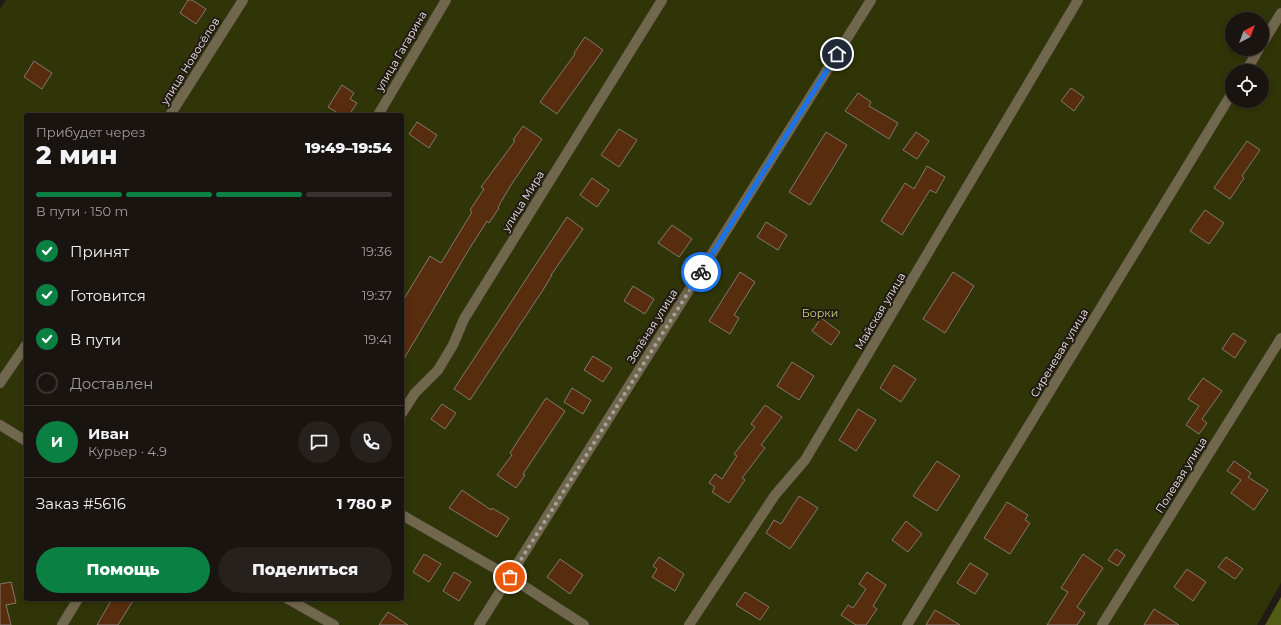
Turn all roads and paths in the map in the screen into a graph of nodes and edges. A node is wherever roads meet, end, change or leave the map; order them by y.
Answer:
1 (243, 0) edge
2 (446, 0) edge
3 (662, 0) edge
4 (871, 0) edge
5 (1078, 0) edge
6 (1281, 13) edge
7 (1269, 33) edge
8 (1225, 104) edge
9 (171, 113) edge
10 (379, 113) edge
11 (1281, 338) edge
12 (24, 348) edge
13 (0, 384) edge
14 (404, 410) edge
15 (0, 425) edge
16 (24, 440) edge
17 (404, 516) edge
18 (510, 577) junction
19 (77, 601) edge
20 (292, 601) edge
21 (62, 625) edge
22 (334, 625) edge
23 (479, 625) edge
24 (584, 625) edge
25 (689, 625) edge
26 (907, 625) edge
27 (1102, 625) edge

1 - 9 street, улица Новосёлов
2 - 10 street, улица Гагарина
3 - 14 street, улица Мира
4 - 18 street, Зелёная улица
5 - 25 street, Майская улица
6 - 7 street
8 - 26 street, Сиреневая улица
11 - 27 street, Полевая улица
12 - 13 street
15 - 16 street
17 - 18 street
18 - 23 street, Зелёная улица
18 - 24 street
19 - 21 street
20 - 22 street

